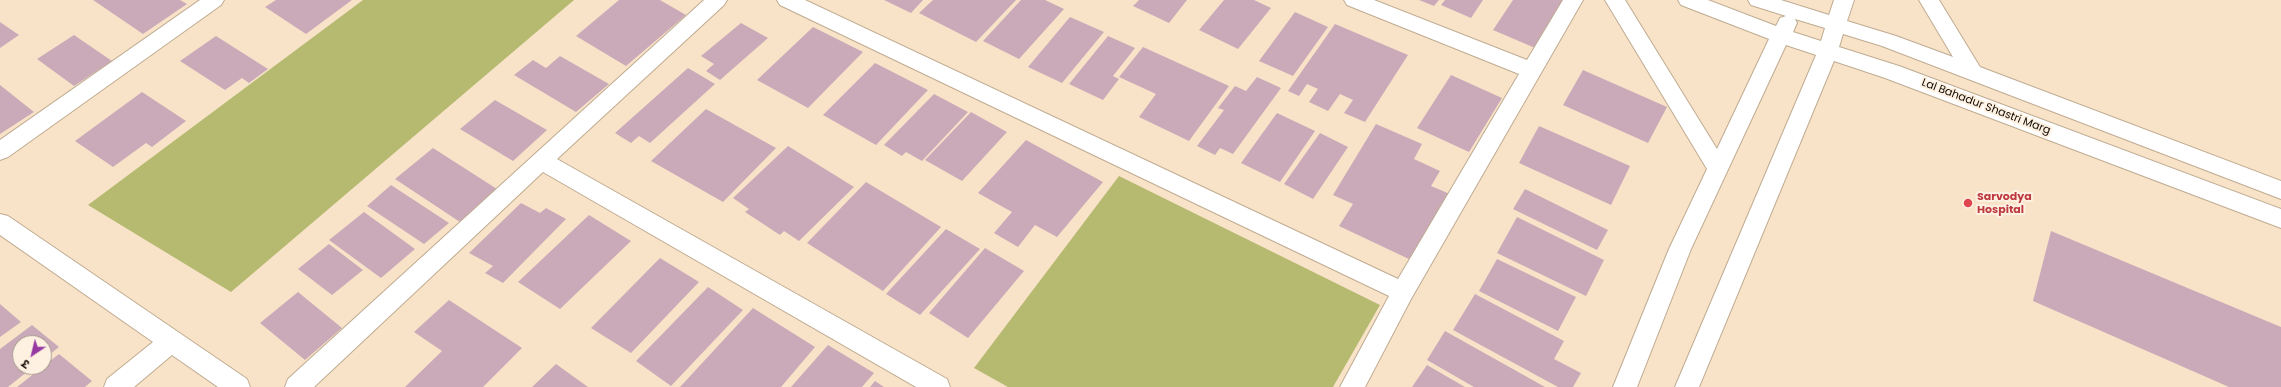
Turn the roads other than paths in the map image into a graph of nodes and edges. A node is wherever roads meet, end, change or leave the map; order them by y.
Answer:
1 (214, 0) edge
2 (717, 0) edge
3 (787, 0) edge
4 (1354, 0) edge
5 (1573, 0) edge
6 (1615, 0) edge
7 (1688, 0) edge
8 (1758, 0) edge
9 (1844, 0) edge
10 (1929, 0) edge
11 (1795, 6) edge
12 (1837, 25) junction
13 (1781, 36) junction
14 (1828, 51) junction
15 (1533, 71) junction
16 (1973, 73) junction
17 (0, 151) edge
18 (541, 160) junction
19 (1718, 169) junction
20 (2281, 190) edge
21 (2281, 219) edge
22 (0, 223) edge
23 (1402, 292) junction
24 (172, 340) junction
25 (116, 387) edge
26 (238, 387) edge
27 (297, 387) edge
28 (938, 387) edge
29 (1352, 387) edge
30 (1625, 387) edge
31 (1687, 387) edge

1 - 17 street
2 - 18 street
3 - 23 street
4 - 15 street
5 - 15 street
6 - 19 street
7 - 13 street, Lal Bahadur Shastri Marg
8 - 11 street
9 - 12 street
10 - 16 street
11 - 12 street
11 - 13 street
12 - 14 street
12 - 16 street
13 - 14 street, Lal Bahadur Shastri Marg
13 - 19 street
14 - 21 street, Lal Bahadur Shastri Marg
14 - 31 street
15 - 23 street
16 - 20 street
18 - 27 street
18 - 28 street
19 - 30 street
22 - 24 street
23 - 29 street
24 - 25 street
24 - 26 street

